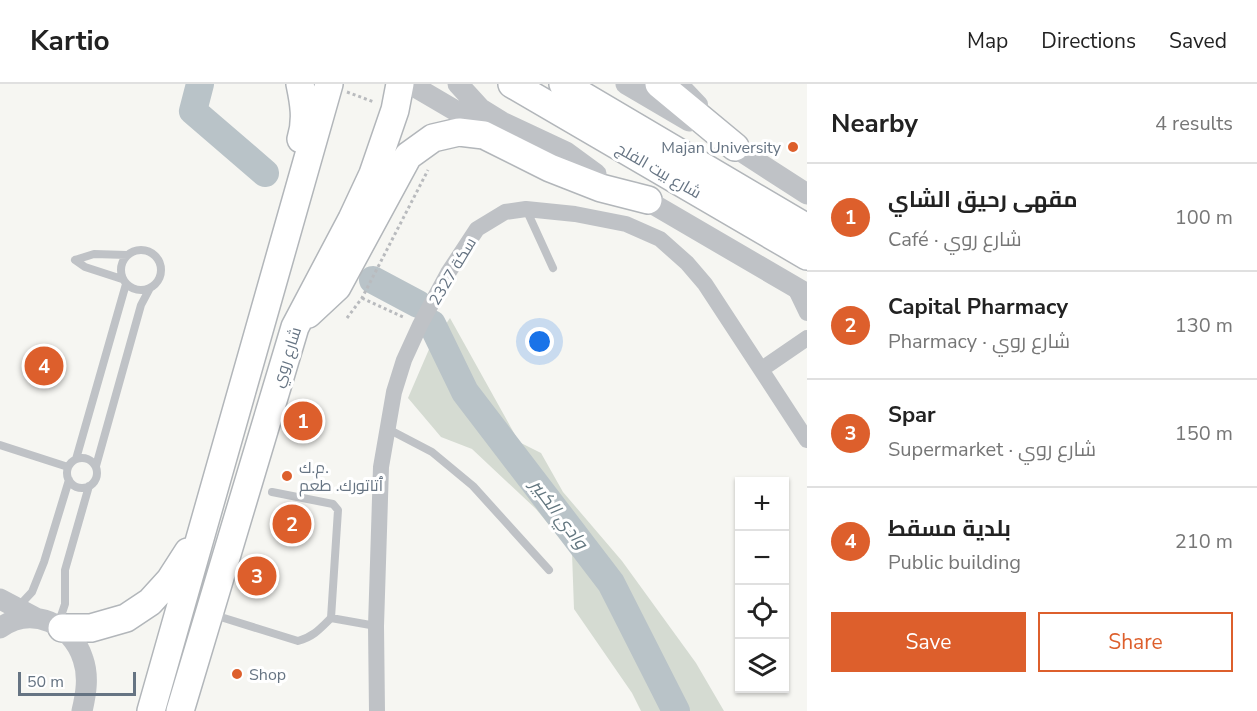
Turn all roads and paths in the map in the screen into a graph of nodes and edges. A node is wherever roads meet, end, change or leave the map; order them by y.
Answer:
1 (300, 84) edge
2 (329, 84) edge
3 (400, 84) edge
4 (410, 84) edge
5 (458, 84) edge
6 (512, 84) edge
7 (563, 84) edge
8 (626, 84) edge
9 (659, 84) edge
10 (681, 84) edge
11 (735, 147) junction
12 (432, 166) dead end
13 (596, 174) junction
14 (807, 194) edge
15 (648, 200) junction
16 (526, 209) junction
17 (790, 228) edge
18 (282, 248) junction
19 (127, 255) junction
20 (807, 256) edge
21 (553, 268) dead end
22 (124, 281) junction
23 (150, 288) junction
24 (801, 290) edge
25 (362, 298) junction
26 (807, 312) edge
27 (347, 318) dead end
28 (420, 325) junction
29 (294, 327) junction
30 (807, 338) edge
31 (762, 369) junction
32 (388, 429) junction
33 (807, 440) edge
34 (0, 445) edge
35 (76, 459) junction
36 (96, 466) junction
37 (68, 467) junction
38 (69, 480) junction
39 (89, 486) junction
40 (272, 492) dead end
41 (211, 502) junction
42 (549, 570) dead end
43 (8, 603) edge
44 (208, 614) junction
45 (36, 618) junction
46 (331, 618) junction
47 (60, 626) junction
48 (376, 626) junction
49 (0, 628) edge
50 (82, 711) edge
51 (151, 711) edge
52 (180, 711) edge
53 (377, 711) edge

1 - 18 main road
2 - 18 main road, شارع روي
3 - 29 main road, شارع روي
4 - 13 street
5 - 13 street
6 - 17 main road, شارع بيت الفلج
7 - 17 main road, شارع بيت الفلج
8 - 11 street
9 - 11 main road
10 - 11 street
11 - 14 street
12 - 25 path
13 - 15 street
15 - 24 street
15 - 29 main road
16 - 21 lane
16 - 28 street, سكة 2327
16 - 31 street, سكة 2327
17 - 20 main road, شارع بيت الفلج
18 - 41 main road, شارع روي
19 - 22 lane
19 - 22 lane
19 - 23 lane
22 - 23 lane
22 - 35 lane
23 - 36 lane
24 - 26 street
25 - 27 path
25 - 28 path
28 - 32 street, سكة 2327
29 - 44 main road, شارع روي
30 - 31 street
31 - 33 street, سكة 2327
32 - 42 lane
32 - 48 street, سكة 2327
34 - 37 lane
35 - 36 lane
35 - 37 lane
36 - 39 lane
37 - 38 lane
38 - 39 lane
38 - 43 lane
39 - 47 lane
40 - 46 lane
41 - 47 main road
41 - 51 main road, شارع روي
43 - 45 street
44 - 46 lane
44 - 52 main road, شارع روي
45 - 47 street
45 - 49 street
46 - 48 lane
47 - 50 street
48 - 53 street, سكة 2327

